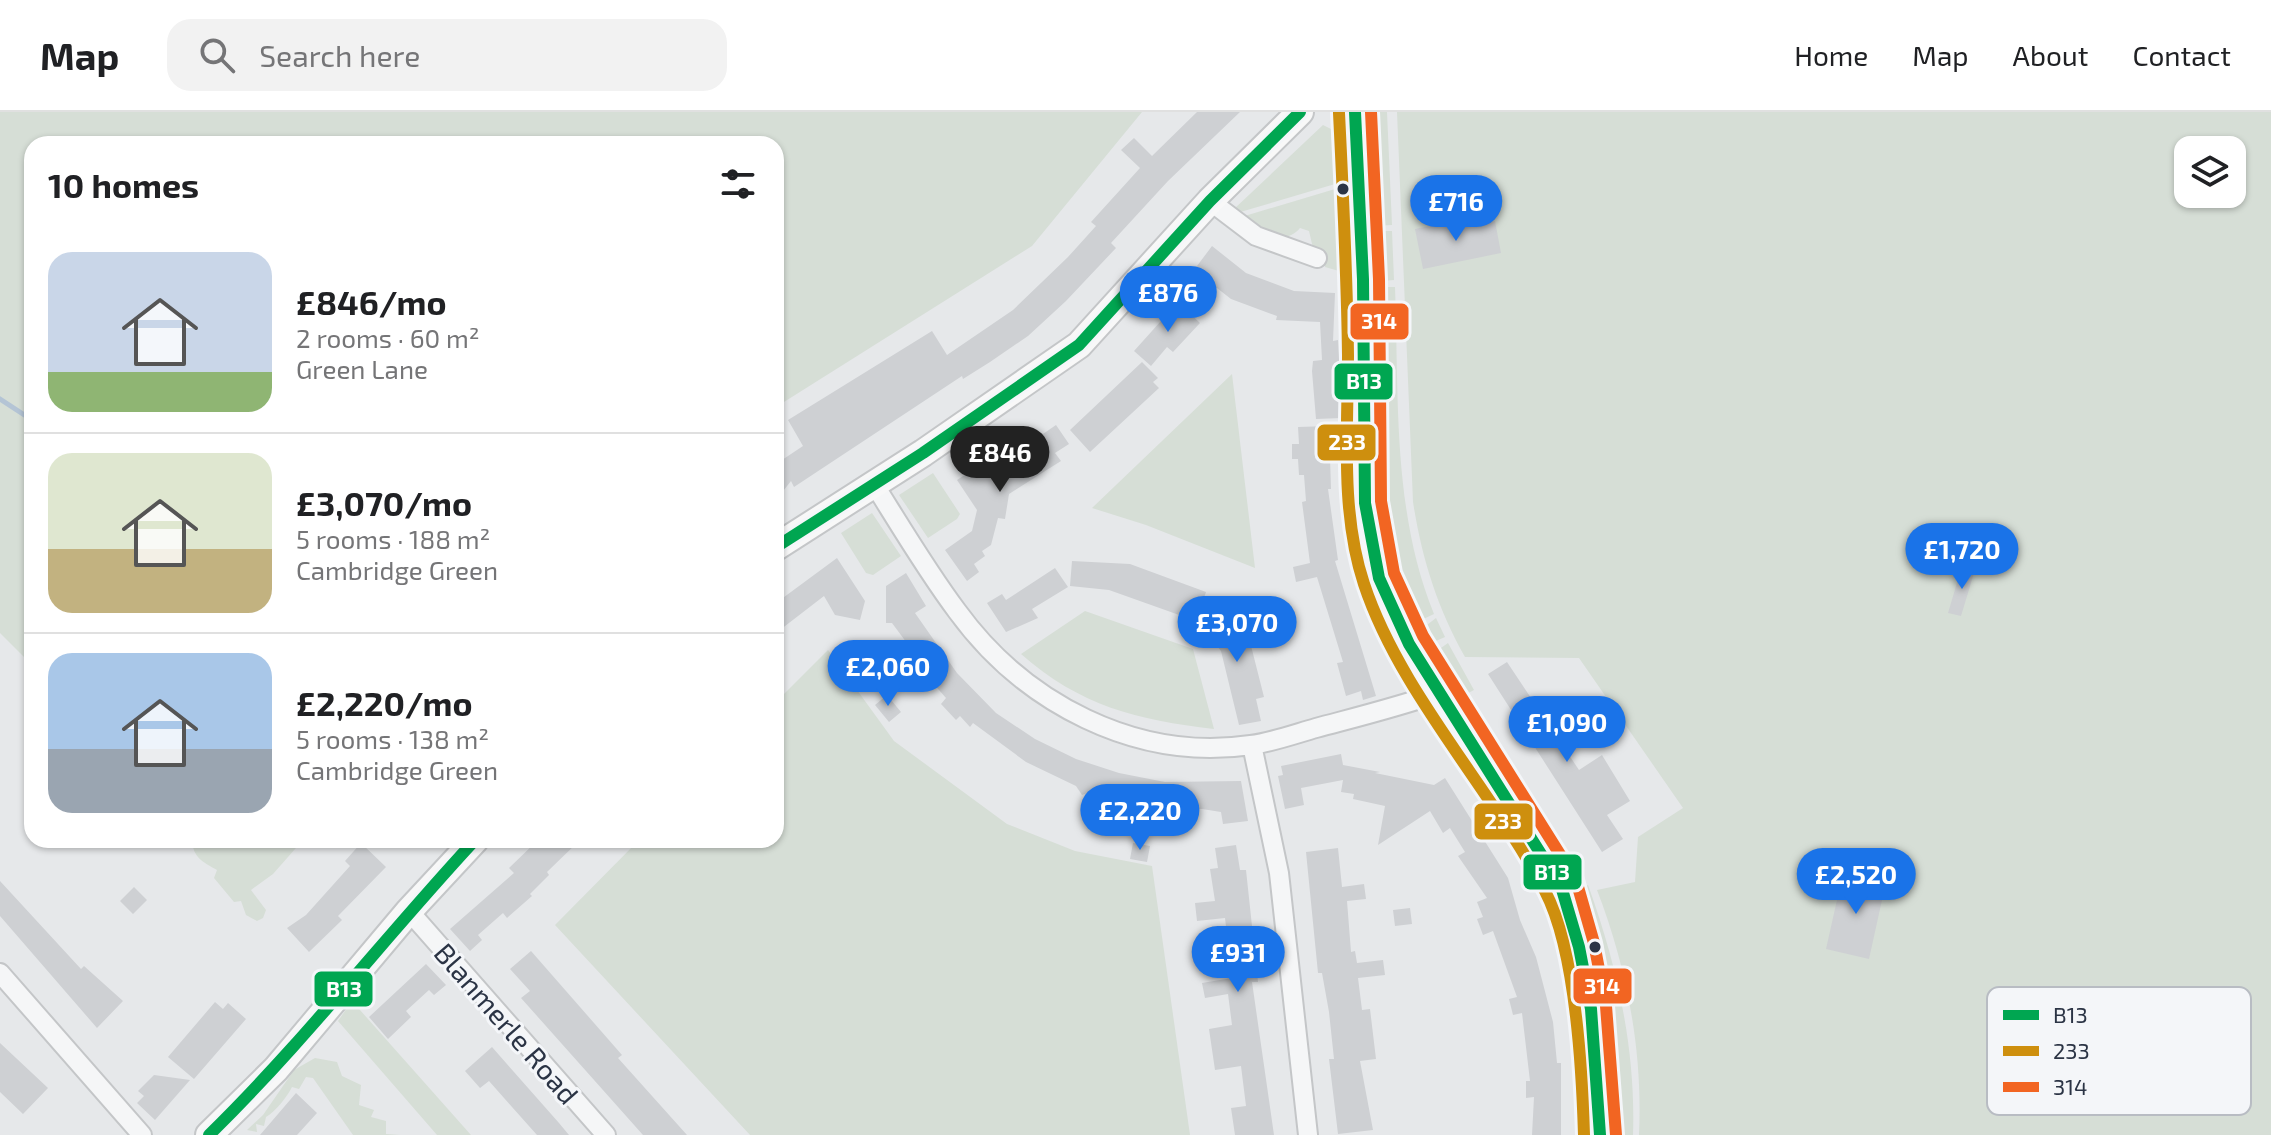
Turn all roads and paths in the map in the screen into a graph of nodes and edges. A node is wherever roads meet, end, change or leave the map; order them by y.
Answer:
1 (1300, 112) edge
2 (1355, 112) edge
3 (1210, 201) junction
4 (1317, 258) dead end
5 (874, 484) junction
6 (784, 542) edge
7 (1438, 693) junction
8 (1252, 745) junction
9 (468, 848) edge
10 (409, 911) junction
11 (0, 973) edge
12 (142, 1135) edge
13 (209, 1135) edge
14 (606, 1135) edge
15 (1308, 1135) edge
16 (1600, 1135) edge

1 - 3 main road
2 - 7 main road
3 - 4 street
3 - 5 main road
5 - 6 main road
5 - 8 street
7 - 8 street
7 - 16 main road
8 - 15 street
9 - 10 main road
10 - 13 main road
10 - 14 street, Blanmerle Road
11 - 12 street

